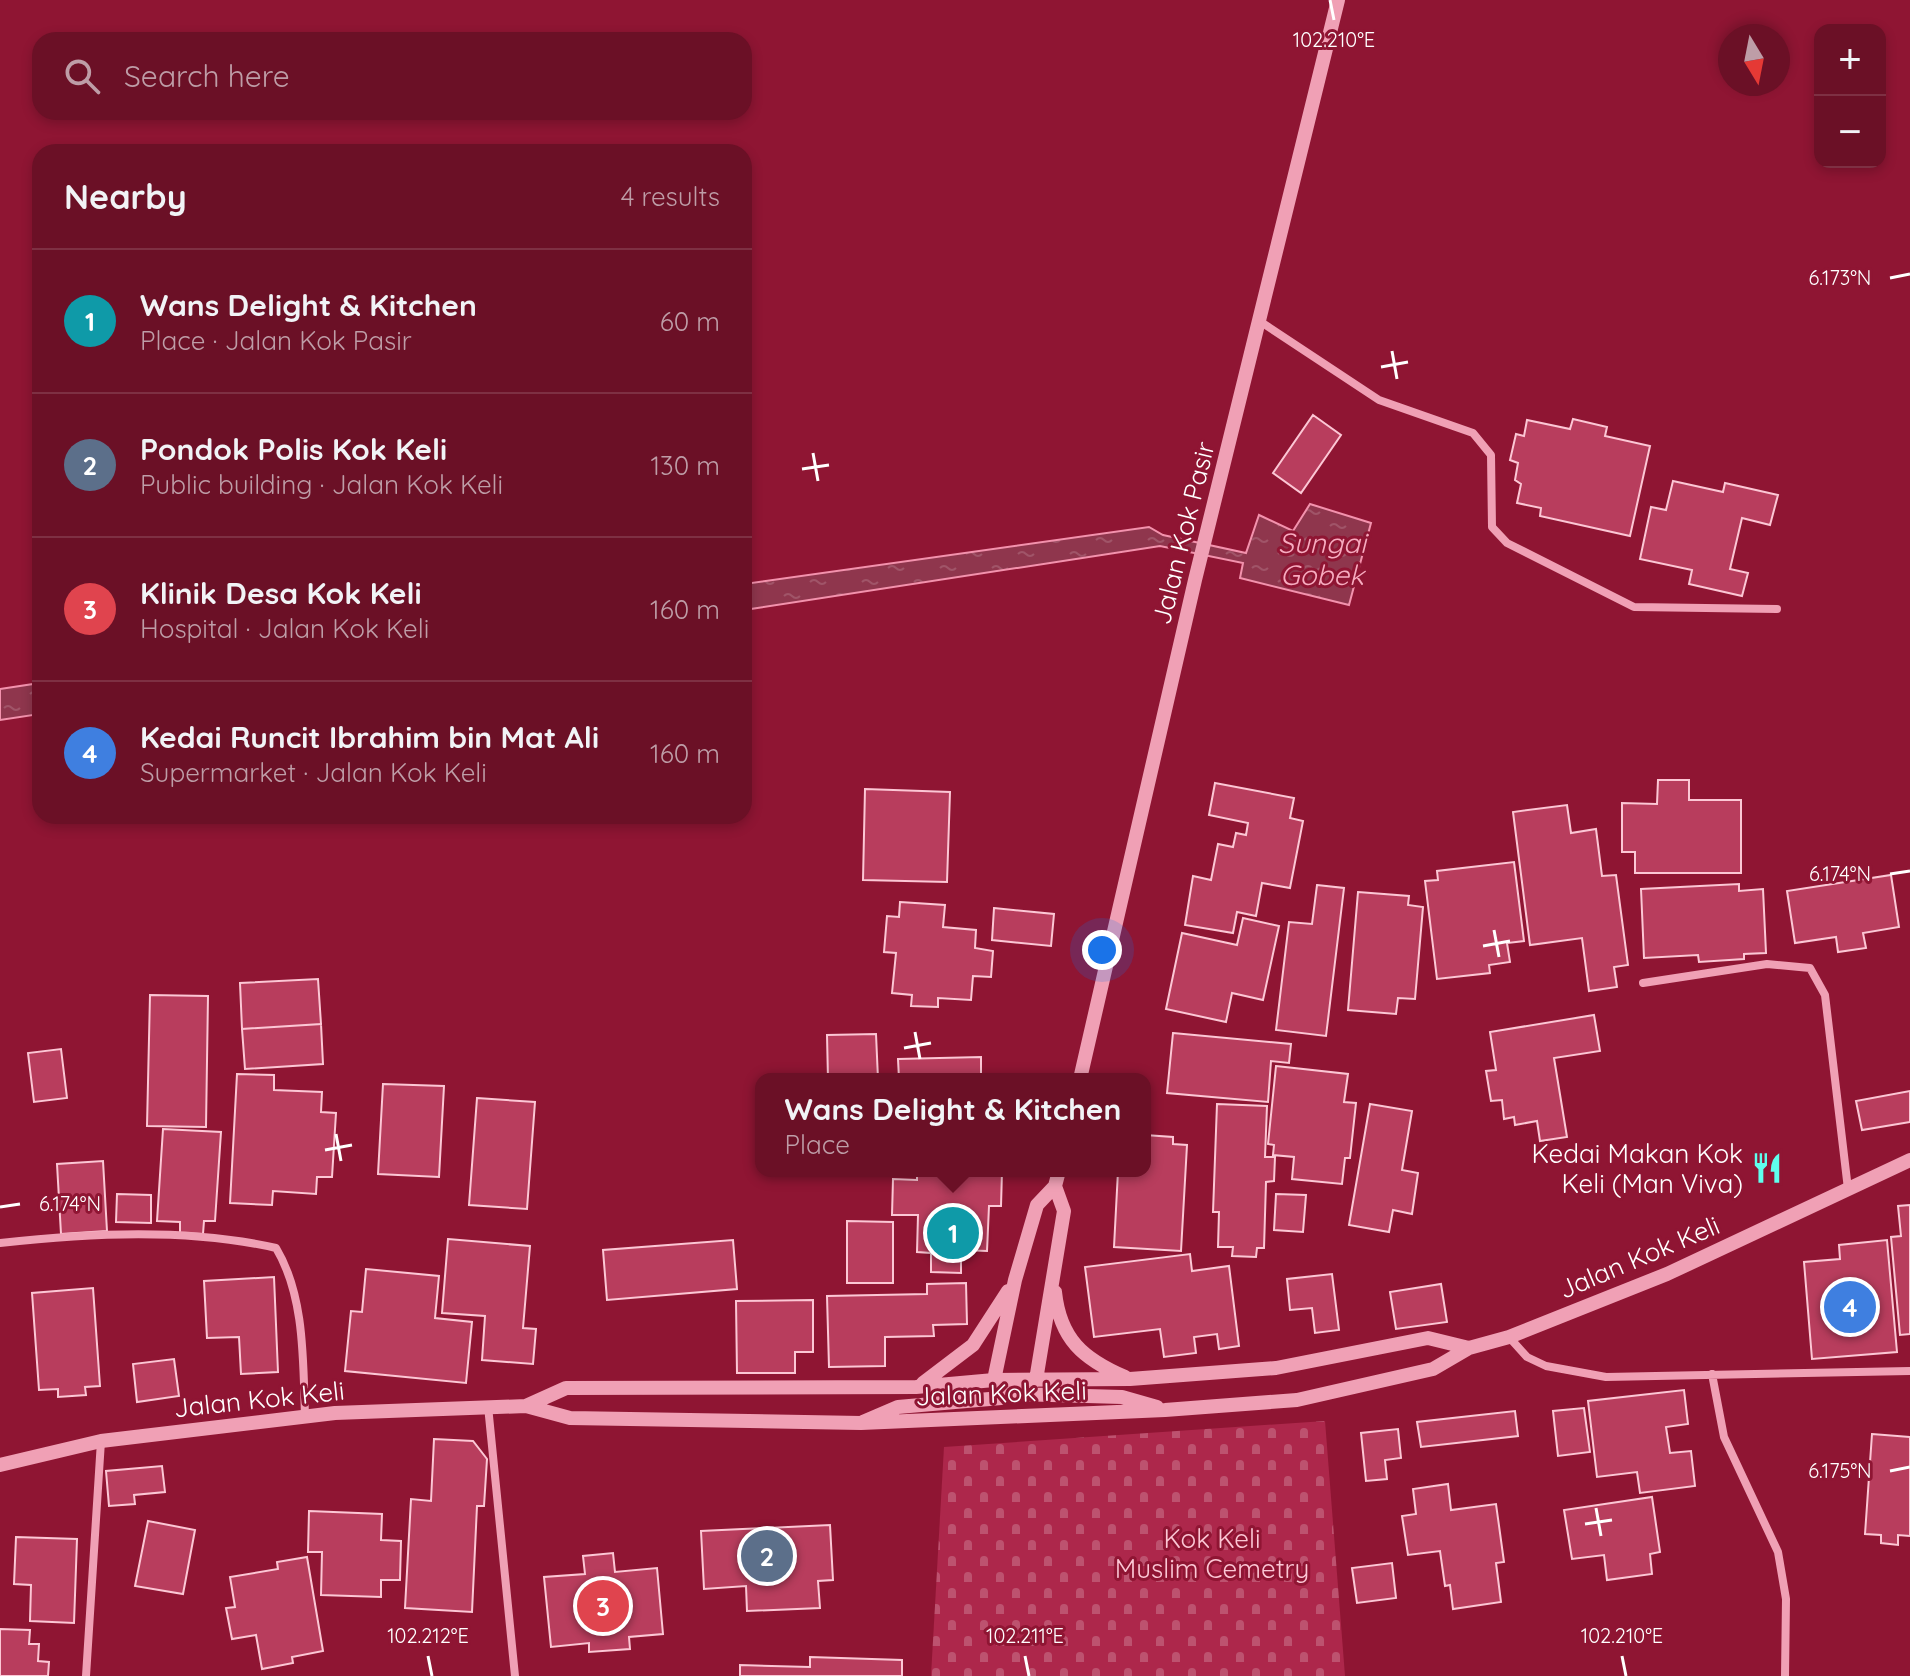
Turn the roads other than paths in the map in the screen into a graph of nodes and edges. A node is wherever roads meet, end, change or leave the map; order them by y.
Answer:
1 (1338, 0) edge
2 (1258, 320) junction
3 (1777, 609) dead end
4 (1643, 983) dead end
5 (1081, 1073) edge
6 (1910, 1160) edge
7 (1057, 1178) edge
8 (1848, 1191) junction
9 (0, 1243) edge
10 (1053, 1268) junction
11 (1015, 1280) junction
12 (1509, 1337) junction
13 (1469, 1348) junction
14 (1910, 1371) edge
15 (1712, 1374) junction
16 (1130, 1379) junction
17 (994, 1380) junction
18 (1036, 1380) junction
19 (916, 1387) junction
20 (1014, 1394) junction
21 (488, 1405) junction
22 (526, 1406) junction
23 (1165, 1410) junction
24 (305, 1416) junction
25 (861, 1423) junction
26 (101, 1441) junction
27 (0, 1465) edge
28 (86, 1676) edge
29 (515, 1676) edge
30 (1785, 1676) edge

1 - 2 street, Jalan Kok Pasir
2 - 3 street
2 - 5 street, Jalan Kok Pasir
4 - 8 street
6 - 8 street, Jalan Kok Keli
7 - 10 street
7 - 11 street
8 - 12 street, Jalan Kok Keli
9 - 24 street
10 - 16 street
10 - 18 street
11 - 17 street
11 - 19 street
12 - 13 street, Jalan Kok Keli
12 - 15 street
13 - 16 street, Jalan Kok Keli
13 - 23 street, Jalan Kok Keli
14 - 15 street
15 - 30 street
16 - 18 street, Jalan Kok Keli
17 - 18 street, Jalan Kok Keli
17 - 19 street, Jalan Kok Keli
17 - 20 street
18 - 20 street
19 - 22 street, Jalan Kok Keli
20 - 23 street
20 - 25 street
21 - 22 street, Jalan Kok Keli
21 - 24 street, Jalan Kok Keli
21 - 29 street
22 - 25 street, Jalan Kok Keli
23 - 25 street, Jalan Kok Keli
24 - 26 street, Jalan Kok Keli
26 - 27 street, Jalan Kok Keli
26 - 28 street

